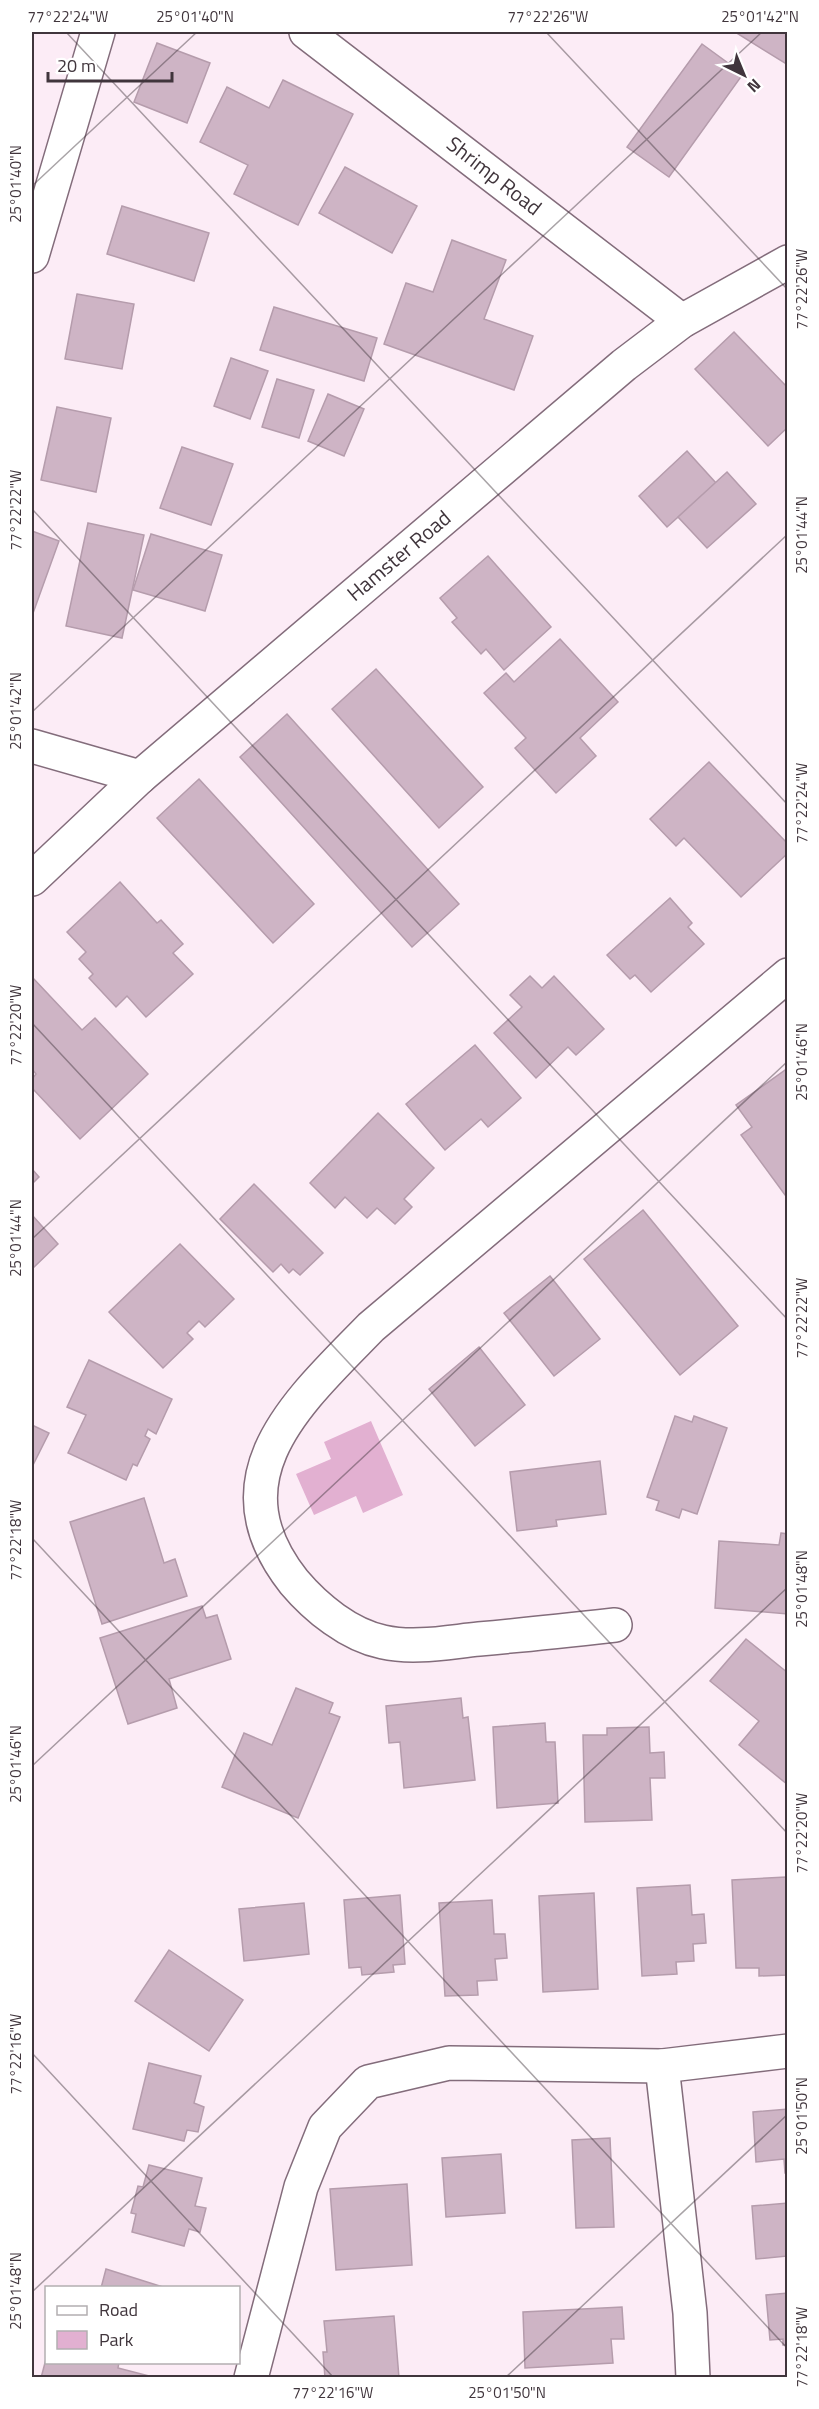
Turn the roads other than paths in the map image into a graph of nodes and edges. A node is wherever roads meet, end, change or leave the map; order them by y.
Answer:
1 (98, 32) edge
2 (306, 32) edge
3 (32, 256) edge
4 (785, 266) edge
5 (682, 321) junction
6 (32, 746) edge
7 (140, 777) junction
8 (32, 879) edge
9 (788, 975) edge
10 (615, 1625) dead end
11 (788, 2051) edge
12 (662, 2066) junction
13 (251, 2378) edge
14 (693, 2378) edge

1 - 3 street
2 - 5 street, Shrimp Road
4 - 5 street, Hamster Road
5 - 7 street, Hamster Road
6 - 7 street
7 - 8 street, Hamster Road
9 - 10 street
11 - 12 street
12 - 13 street
12 - 14 street

